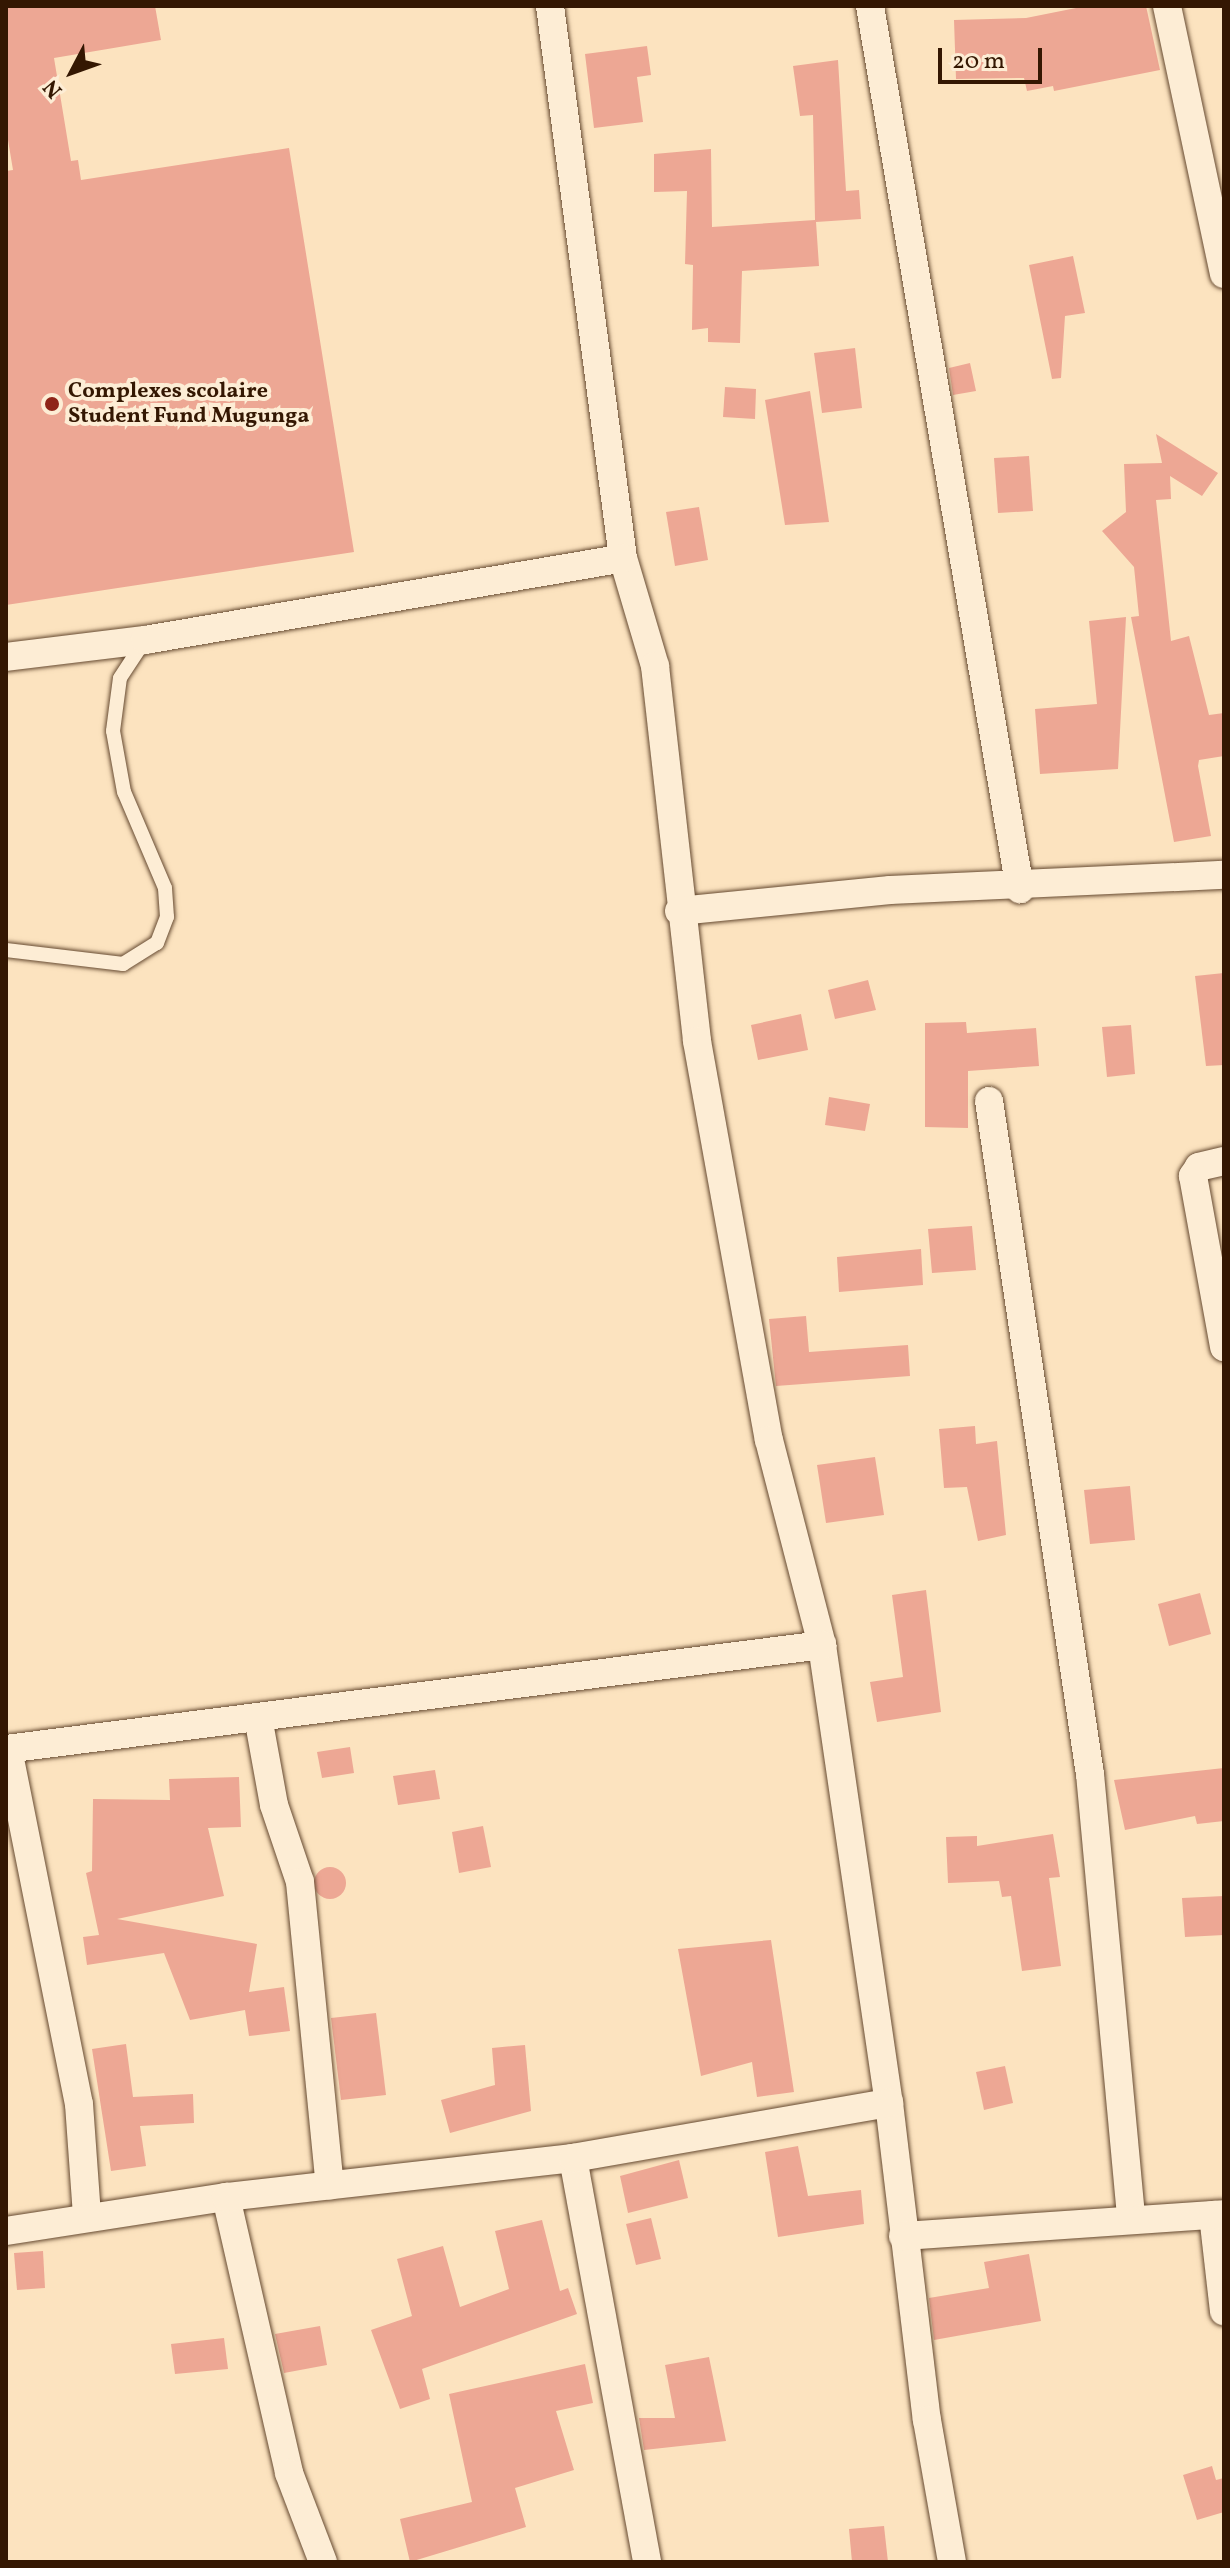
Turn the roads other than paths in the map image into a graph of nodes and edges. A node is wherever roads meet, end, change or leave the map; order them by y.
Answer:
1 (550, 6) edge
2 (870, 6) edge
3 (1167, 6) edge
4 (1224, 274) edge
5 (623, 558) junction
6 (145, 640) junction
7 (6, 657) edge
8 (1224, 875) edge
9 (1020, 889) junction
10 (679, 911) junction
11 (6, 950) edge
12 (989, 1101) dead end
13 (1224, 1161) edge
14 (1224, 1347) edge
15 (822, 1645) junction
16 (258, 1717) junction
17 (7, 1749) edge
18 (889, 2103) junction
19 (573, 2158) junction
20 (330, 2186) junction
21 (226, 2197) junction
22 (1219, 2215) edge
23 (87, 2216) junction
24 (1131, 2218) junction
25 (6, 2231) edge
26 (903, 2236) junction
27 (1224, 2311) edge
28 (323, 2562) edge
29 (647, 2562) edge
30 (952, 2562) edge

1 - 5 street
2 - 9 street
3 - 4 street
5 - 6 street
5 - 10 street
6 - 7 street
6 - 11 lane
8 - 9 street
9 - 10 street
10 - 15 street
12 - 24 street
13 - 14 street
15 - 16 street
15 - 18 street
16 - 17 street
16 - 20 street
17 - 23 street
18 - 19 street
18 - 26 street
19 - 20 street
19 - 29 street
20 - 21 street
21 - 23 street
21 - 28 street
22 - 24 street
22 - 27 street
23 - 25 street
24 - 26 street
26 - 30 street

